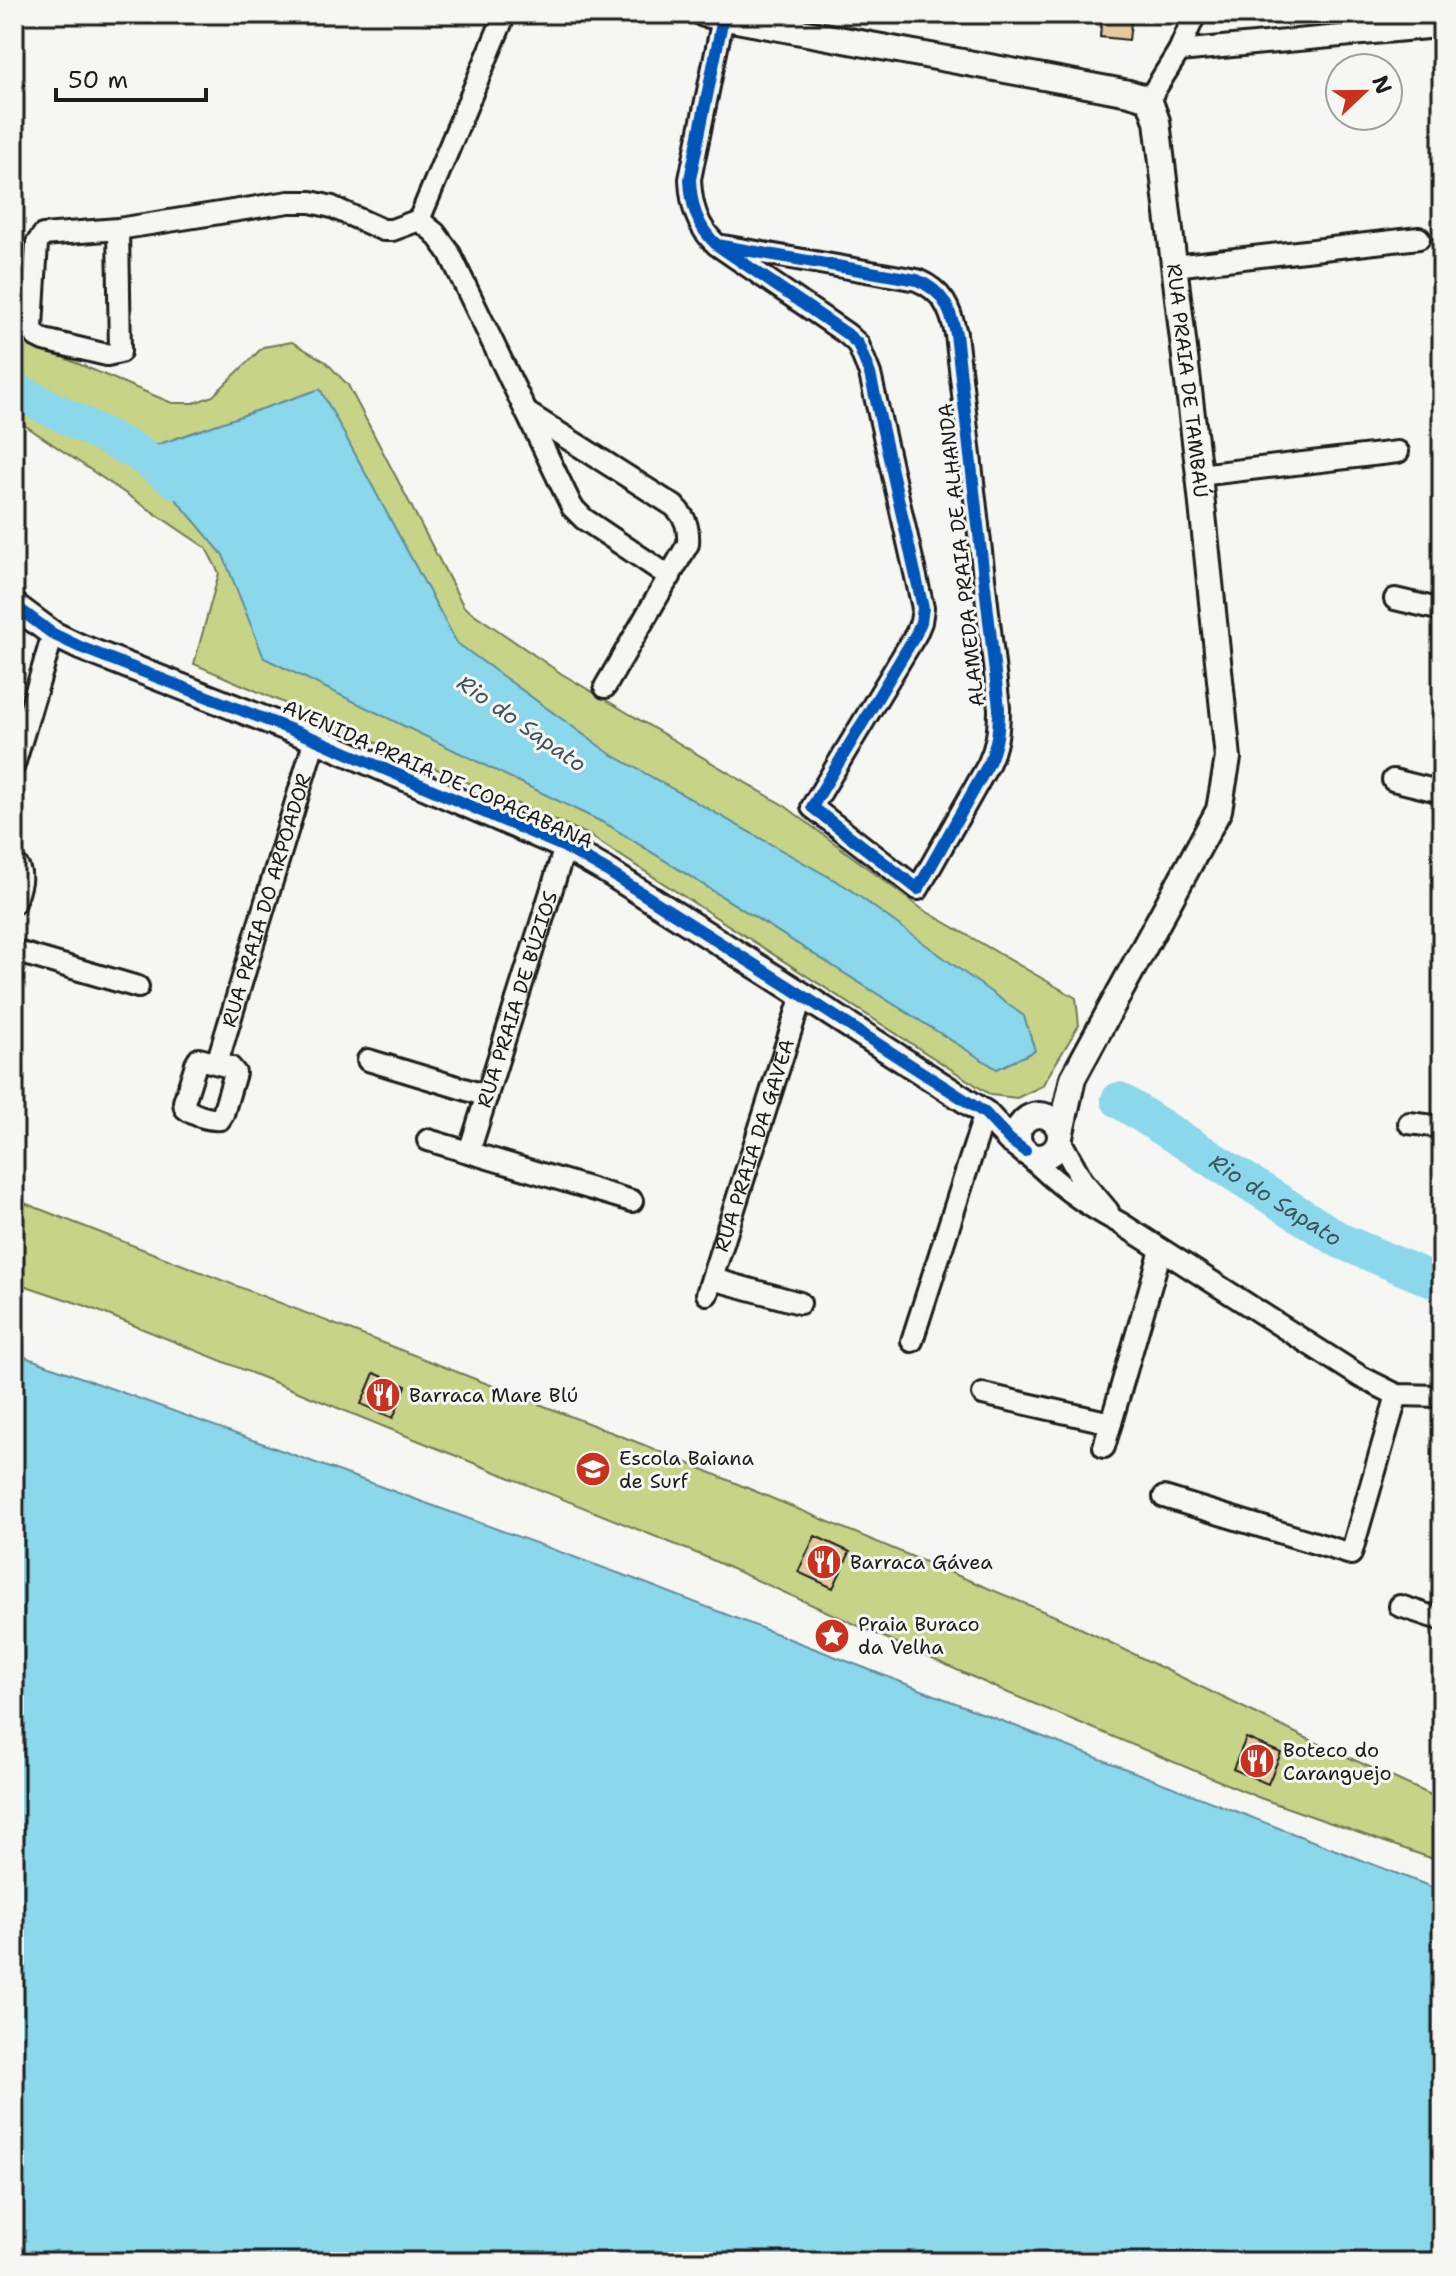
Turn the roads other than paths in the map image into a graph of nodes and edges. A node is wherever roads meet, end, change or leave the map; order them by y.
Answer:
1 (505, 14) edge
2 (1195, 14) edge
3 (713, 16) edge
4 (1438, 27) dead end
5 (1179, 51) junction
6 (1149, 99) junction
7 (419, 220) junction
8 (118, 229) junction
9 (1419, 238) dead end
10 (717, 245) junction
11 (1174, 266) junction
12 (527, 413) junction
13 (1398, 452) dead end
14 (1199, 475) junction
15 (670, 577) junction
16 (1395, 599) dead end
17 (14, 605) edge
18 (1442, 610) edge
19 (53, 634) junction
20 (605, 687) dead end
21 (315, 739) junction
22 (14, 765) edge
23 (1393, 780) dead end
24 (1442, 792) edge
25 (565, 847) junction
26 (14, 862) edge
27 (14, 903) edge
28 (14, 951) edge
29 (138, 987) dead end
30 (802, 995) junction
31 (368, 1060) dead end
32 (217, 1063) dead end
33 (1073, 1078) junction
34 (487, 1096) junction
35 (985, 1113) junction
36 (1034, 1116) junction
37 (1409, 1123) dead end
38 (1442, 1127) edge
39 (1060, 1139) junction
40 (428, 1140) dead end
41 (469, 1152) junction
42 (1026, 1152) junction
43 (632, 1201) dead end
44 (1120, 1223) junction
45 (1161, 1250) junction
46 (800, 1303) dead end
47 (912, 1341) dead end
48 (983, 1394) dead end
49 (1397, 1395) junction
50 (1442, 1396) edge
51 (1111, 1423) junction
52 (1104, 1447) dead end
53 (1164, 1497) dead end
54 (1400, 1606) dead end
55 (1442, 1620) edge

1 - 7 street
2 - 5 street
3 - 6 street
3 - 10 street, ALAMEDA PRAIA DE ALHANDA
4 - 5 street
5 - 6 street
6 - 11 street, RUA PRAIA DE TAMBAÚ
7 - 8 street
7 - 12 street
8 - 8 street
9 - 11 street
10 - 10 street, ALAMEDA PRAIA DE ALHANDA
11 - 14 street, RUA PRAIA DE TAMBAÚ
12 - 15 street
12 - 15 street
13 - 14 street
14 - 33 street, RUA PRAIA DE TAMBAÚ
15 - 20 street
16 - 18 street
17 - 19 street, AVENIDA PRAIA DE COPACABANA
19 - 21 street, AVENIDA PRAIA DE COPACABANA
19 - 22 street
21 - 25 street, AVENIDA PRAIA DE COPACABANA
21 - 32 street, RUA PRAIA DO ARPOADOR
23 - 24 street
25 - 30 street, AVENIDA PRAIA DE COPACABANA
25 - 34 street, RUA PRAIA DE BÚZIOS
26 - 27 street
28 - 29 street
30 - 35 street, AVENIDA PRAIA DE COPACABANA
30 - 46 street, RUA PRAIA DA GAVEA
31 - 34 street
33 - 36 street, RUA PRAIA DE TAMBAÚ
33 - 39 street, RUA PRAIA DE TAMBAÚ
34 - 41 street, RUA PRAIA DE BÚZIOS
35 - 36 street, AVENIDA PRAIA DE COPACABANA
35 - 42 street, AVENIDA PRAIA DE COPACABANA
35 - 47 street
36 - 39 street
36 - 42 street
37 - 38 street
39 - 42 street
39 - 44 street, AVENIDA PRAIA DE COPACABANA
40 - 41 street
41 - 43 street
42 - 44 street, AVENIDA PRAIA DE COPACABANA
44 - 45 street, AVENIDA PRAIA DE COPACABANA
45 - 49 street, AVENIDA PRAIA DE COPACABANA
45 - 51 street
48 - 51 street
49 - 50 street, AVENIDA PRAIA DE COPACABANA
49 - 53 street
51 - 52 street
54 - 55 street

